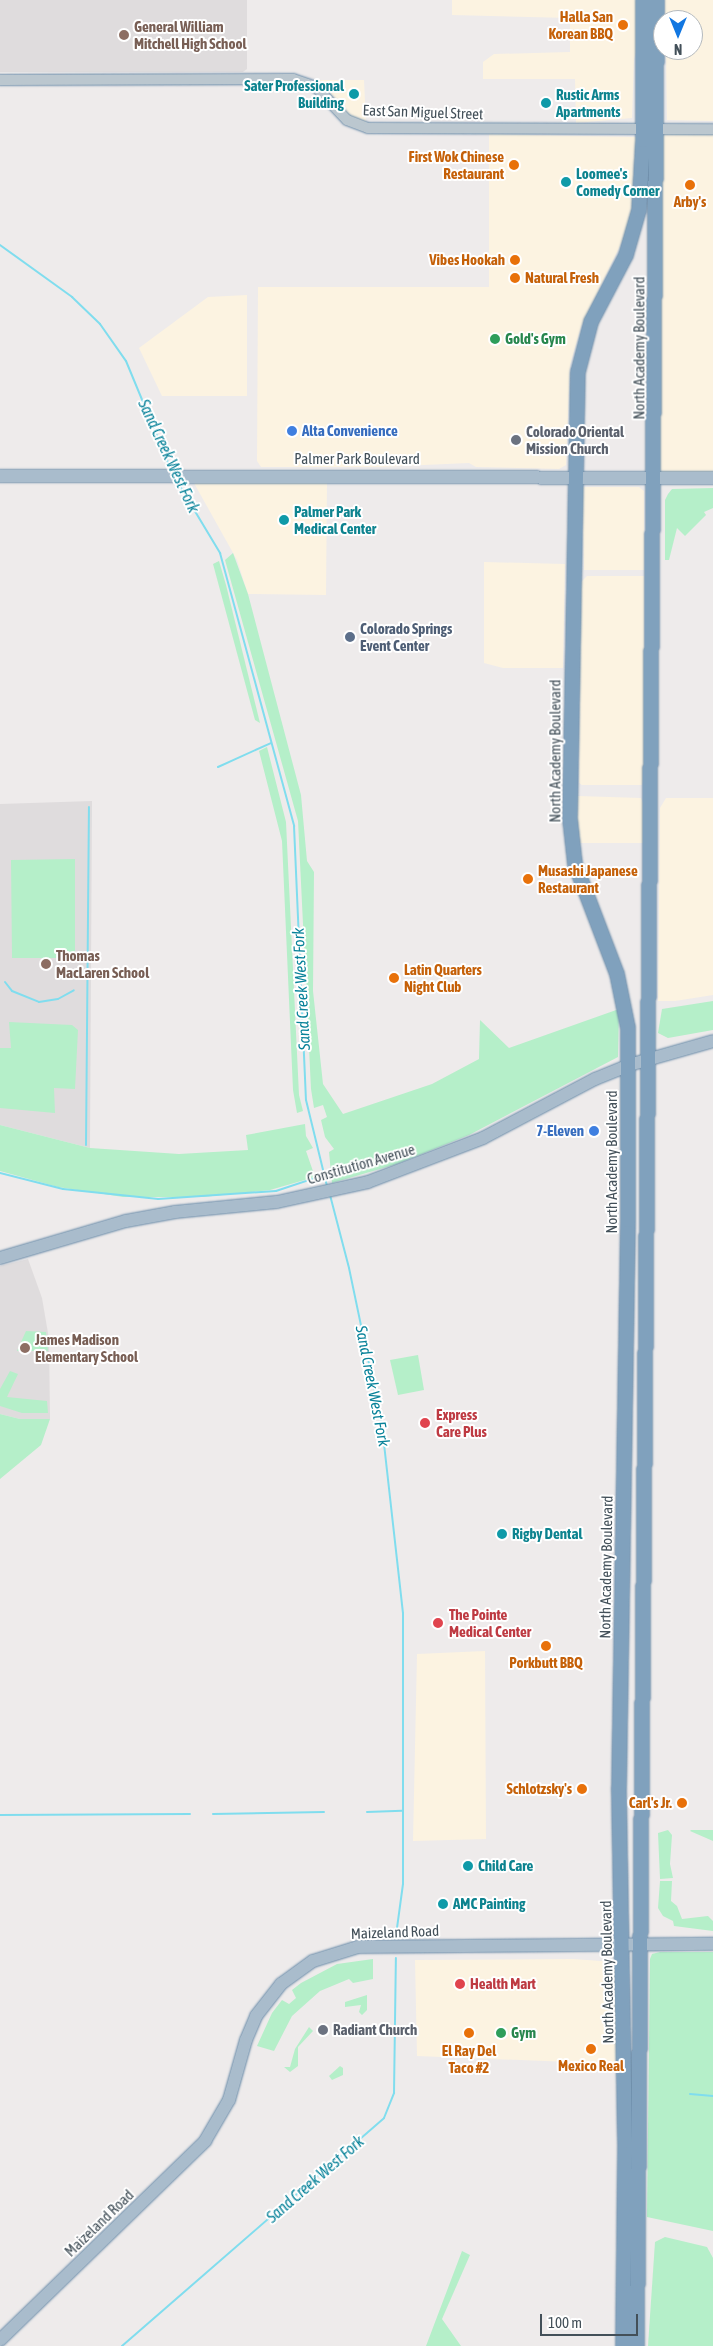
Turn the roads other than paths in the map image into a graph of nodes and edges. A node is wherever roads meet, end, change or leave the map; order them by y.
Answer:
1 (643, 0) edge
2 (657, 0) edge
3 (0, 80) edge
4 (649, 128) junction
5 (713, 129) edge
6 (0, 476) edge
7 (574, 478) junction
8 (654, 478) junction
9 (713, 478) edge
10 (713, 1042) edge
11 (649, 1058) junction
12 (629, 1065) junction
13 (0, 1258) edge
14 (622, 1582) junction
15 (643, 1676) junction
16 (641, 1944) junction
17 (713, 1944) edge
18 (623, 1945) junction
19 (625, 2141) junction
20 (638, 2227) junction
21 (623, 2312) junction
22 (0, 2340) edge
23 (623, 2346) edge
24 (630, 2346) edge
25 (637, 2346) edge

1 - 4 highway, North Academy Boulevard
2 - 4 highway, North Academy Boulevard
3 - 4 street, East San Miguel Street
4 - 5 street, East San Miguel Street
4 - 7 highway, North Academy Boulevard
4 - 8 highway, North Academy Boulevard
6 - 7 main road, Palmer Park Boulevard
7 - 8 main road, Palmer Park Boulevard
7 - 12 highway, North Academy Boulevard
8 - 9 main road, Palmer Park Boulevard
8 - 11 highway, North Academy Boulevard
10 - 11 main road, Constitution Avenue
11 - 12 main road, Constitution Avenue
11 - 15 highway, North Academy Boulevard
12 - 13 main road, Constitution Avenue
12 - 14 highway, North Academy Boulevard
14 - 15 highway
14 - 18 highway, North Academy Boulevard
15 - 16 highway, North Academy Boulevard
16 - 17 main road, Maizeland Road
16 - 18 main road, Maizeland Road
16 - 20 highway, North Academy Boulevard
18 - 19 highway, North Academy Boulevard
18 - 22 main road, Maizeland Road
19 - 20 main road
19 - 21 highway, North Academy Boulevard
20 - 25 highway, North Academy Boulevard
21 - 23 highway, North Academy Boulevard
21 - 24 main road

